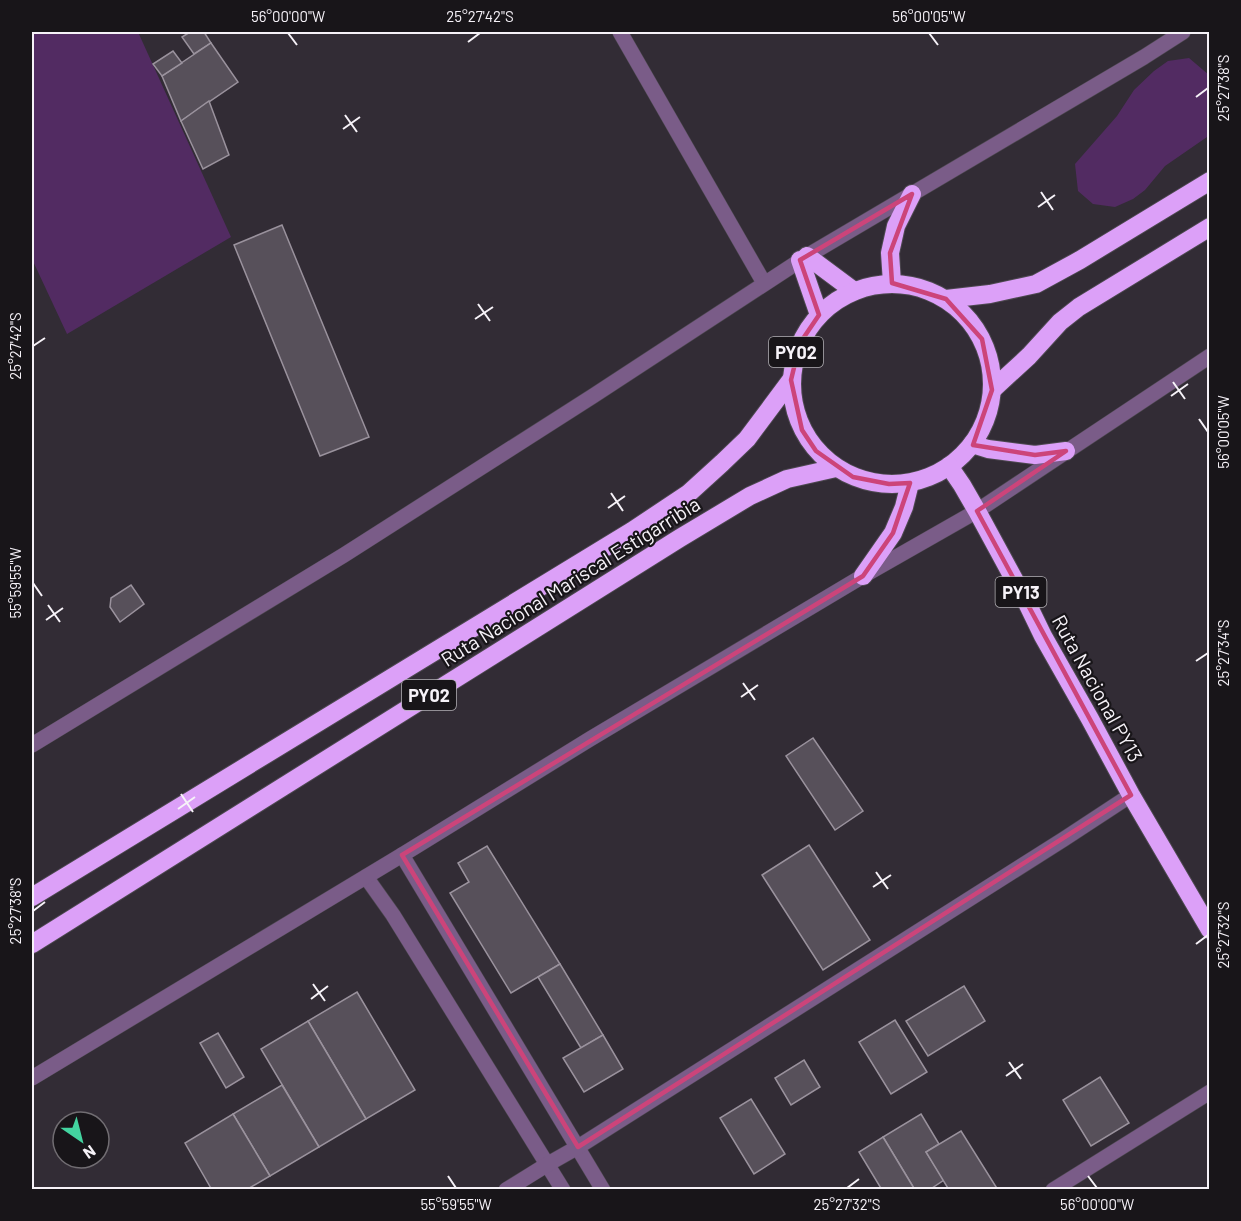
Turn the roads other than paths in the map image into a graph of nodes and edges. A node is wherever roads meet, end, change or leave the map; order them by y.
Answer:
1 (620, 32) edge
2 (1183, 32) edge
3 (1209, 181) edge
4 (912, 194) junction
5 (1209, 227) edge
6 (803, 258) junction
7 (764, 283) junction
8 (892, 283) junction
9 (854, 291) junction
10 (946, 299) junction
11 (819, 315) junction
12 (1209, 356) edge
13 (791, 380) junction
14 (992, 390) junction
15 (972, 444) junction
16 (1066, 451) junction
17 (949, 466) junction
18 (836, 468) junction
19 (910, 483) junction
20 (977, 511) junction
21 (863, 576) junction
22 (32, 745) edge
23 (1131, 795) junction
24 (402, 855) junction
25 (366, 877) junction
26 (32, 897) edge
27 (1209, 930) edge
28 (32, 944) edge
29 (32, 1078) edge
30 (1208, 1097) edge
31 (578, 1148) junction
32 (548, 1164) junction
33 (506, 1190) edge
34 (563, 1190) edge
35 (603, 1190) edge
36 (1053, 1190) edge

1 - 7 street
2 - 4 street
3 - 10 highway, PY02
4 - 6 street
4 - 8 highway
5 - 14 highway
6 - 7 street
6 - 9 highway
6 - 11 highway
7 - 22 street
8 - 9 highway, PY02
8 - 10 highway, PY02
9 - 11 highway, PY02
10 - 14 highway, PY02
11 - 13 highway, PY02
12 - 16 street
13 - 18 highway, PY02
13 - 26 highway, Ruta Nacional Mariscal Estigarribia / PY02
14 - 15 highway, PY02
15 - 16 highway
15 - 17 highway, PY02
16 - 20 street
17 - 19 highway, PY02
17 - 20 highway, Ruta Nacional PY13 / PY13
18 - 19 highway, PY02
18 - 28 highway, Ruta Nacional Mariscal Estigarribia / PY02
19 - 21 highway
20 - 21 street
20 - 23 highway, Ruta Nacional PY13 / PY13
21 - 24 street
23 - 27 highway, Ruta Nacional PY13 / PY13
23 - 31 street
24 - 25 street
24 - 31 street
25 - 29 street
25 - 32 street
30 - 36 street
31 - 32 street
31 - 35 street
32 - 33 street
32 - 34 street

